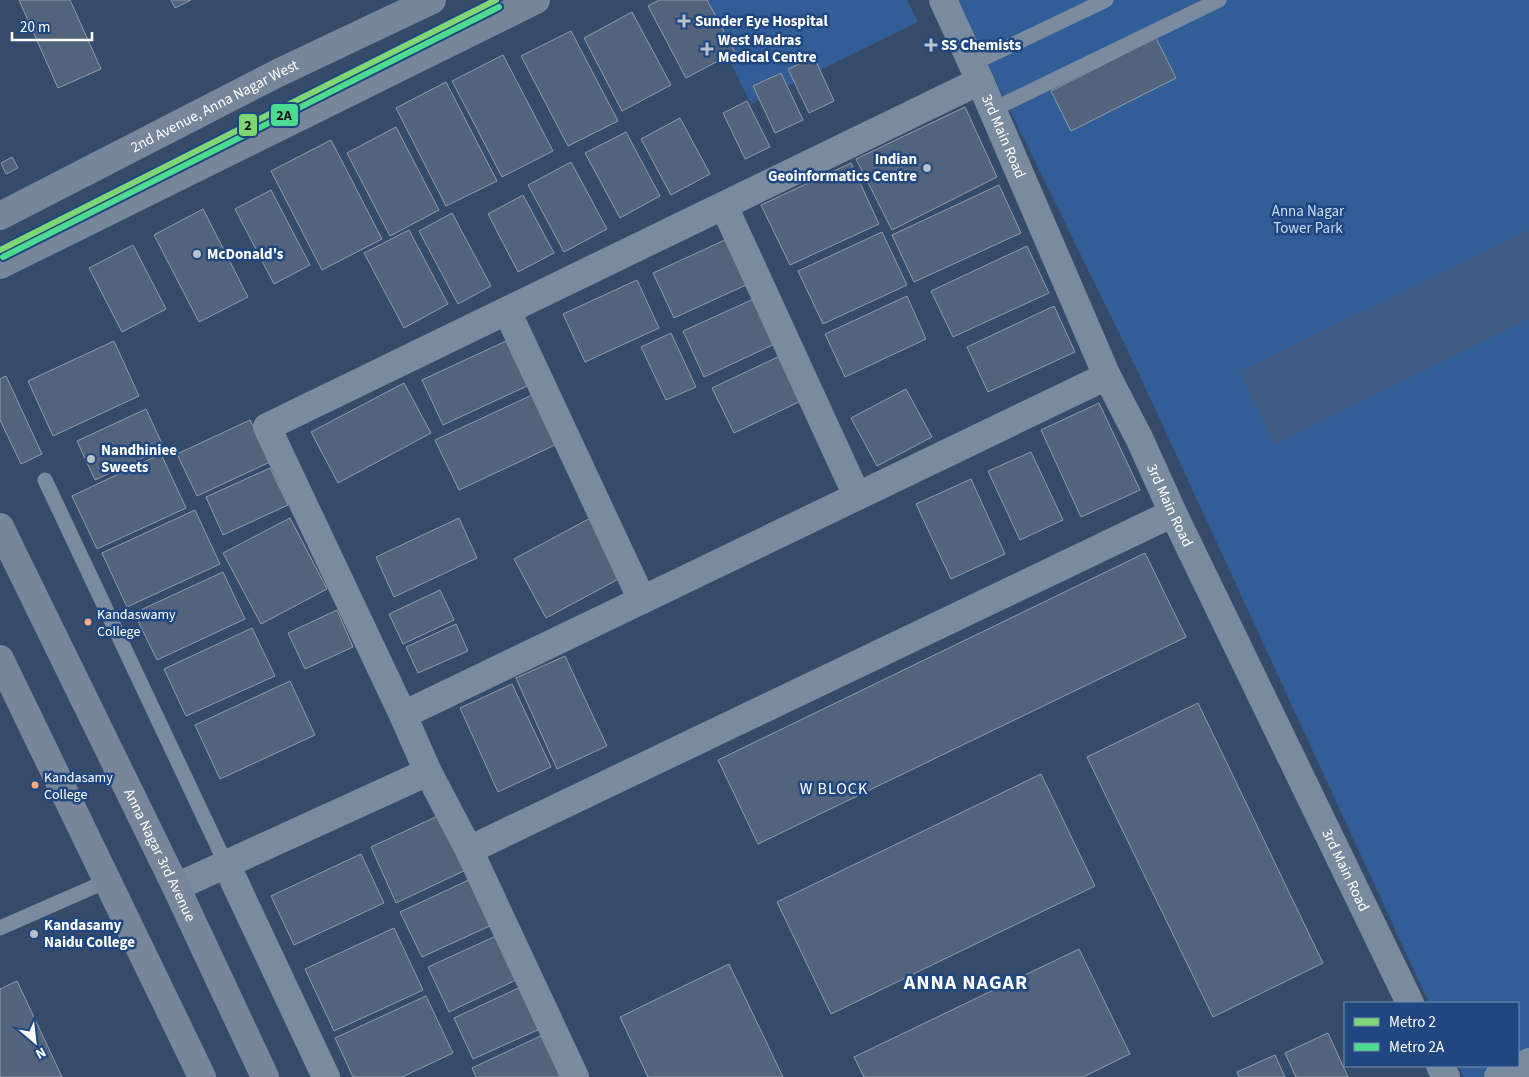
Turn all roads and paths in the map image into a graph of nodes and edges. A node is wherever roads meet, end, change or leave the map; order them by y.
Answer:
1 (432, 0) edge
2 (536, 0) edge
3 (943, 0) edge
4 (1106, 0) edge
5 (1219, 0) edge
6 (976, 72) junction
7 (992, 110) junction
8 (724, 206) junction
9 (0, 216) edge
10 (0, 266) edge
11 (507, 311) junction
12 (1107, 376) junction
13 (45, 480) dead end
14 (857, 496) junction
15 (1172, 513) junction
16 (0, 527) edge
17 (642, 600) junction
18 (0, 659) edge
19 (403, 715) junction
20 (428, 772) junction
21 (468, 850) junction
22 (226, 864) junction
23 (107, 881) junction
24 (176, 887) junction
25 (0, 928) edge
26 (1410, 1002) edge
27 (1519, 1067) edge
28 (202, 1077) edge
29 (265, 1077) edge
30 (326, 1077) edge
31 (575, 1077) edge
32 (1498, 1077) edge

1 - 9 main road, 2nd Avenue, Anna Nagar West
2 - 10 main road
3 - 6 street, 3rd Main Road
4 - 6 lane
5 - 7 lane
6 - 7 street, 3rd Main Road
6 - 8 street
7 - 12 street, 3rd Main Road
8 - 11 street
8 - 14 street
11 - 17 street
11 - 19 street
12 - 14 street
12 - 15 street, 3rd Main Road
13 - 22 lane
14 - 17 street
15 - 21 street
15 - 26 street, 3rd Main Road
16 - 24 main road, Anna Nagar 3rd Avenue
17 - 19 street
18 - 23 main road
19 - 20 street
20 - 21 street
20 - 22 street
21 - 31 street
22 - 24 street
22 - 30 street
23 - 25 lane
23 - 28 main road
24 - 29 main road, Anna Nagar 3rd Avenue
27 - 32 street

